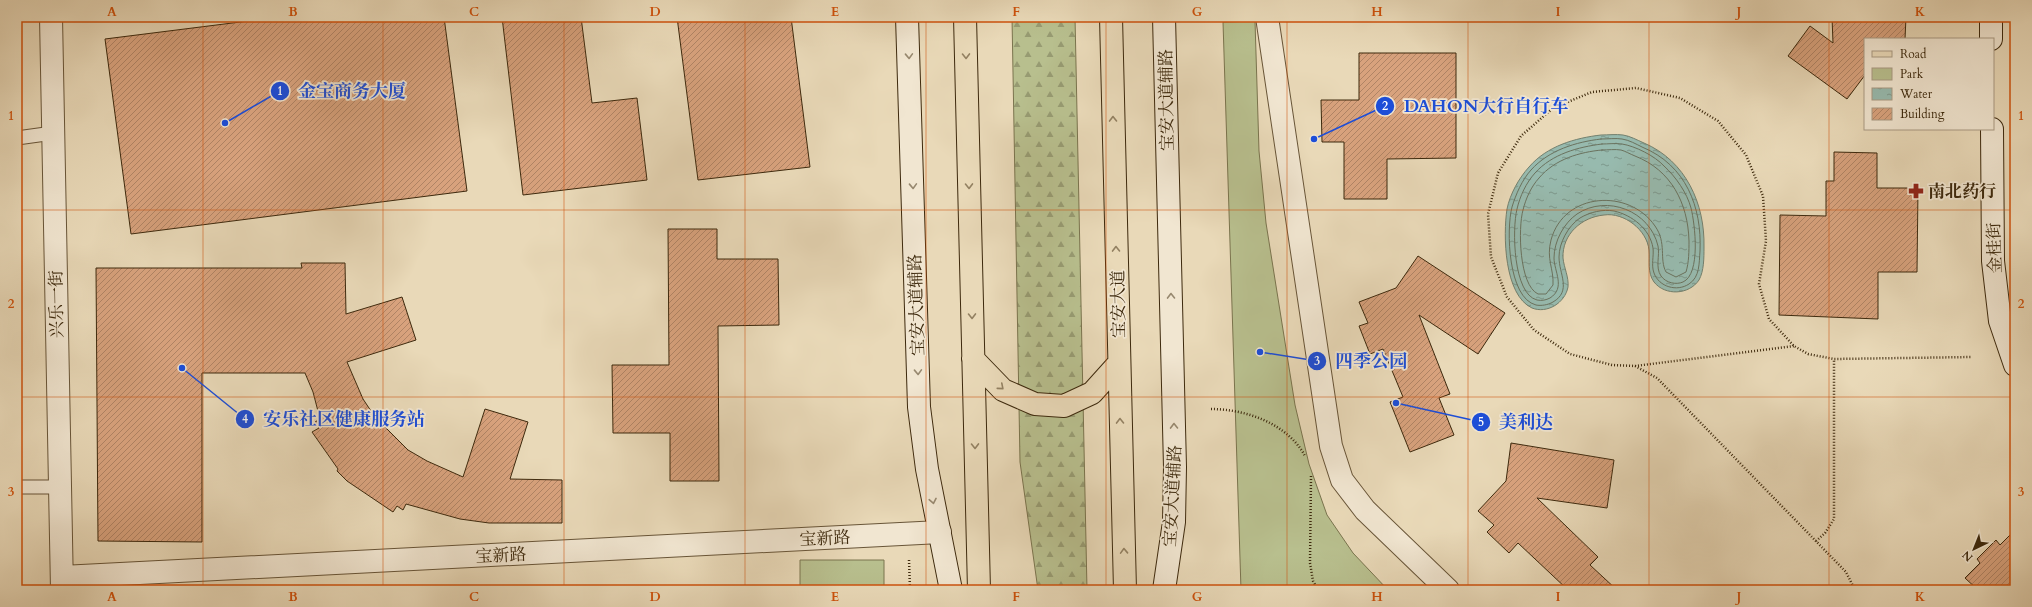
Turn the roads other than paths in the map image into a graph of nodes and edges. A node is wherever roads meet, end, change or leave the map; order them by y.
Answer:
1 (51, 17) edge
2 (908, 17) edge
3 (965, 17) edge
4 (1111, 17) edge
5 (1164, 17) edge
6 (1266, 17) edge
7 (1991, 17) edge
8 (1991, 38) edge
9 (1992, 130) edge
10 (53, 132) junction
11 (17, 138) edge
12 (973, 359) junction
13 (1119, 363) junction
14 (2015, 365) edge
15 (60, 487) junction
16 (17, 488) edge
17 (940, 532) junction
18 (62, 584) edge
19 (951, 590) edge
20 (978, 590) edge
21 (1125, 590) edge
22 (1164, 590) edge
23 (1448, 590) edge

1 - 10 street, 兴乐一街
2 -> 17 street, 宝安大道辅路
3 -> 12 main road
13 -> 4 main road, 宝安大道
22 -> 5 street, 宝安大道辅路
6 - 23 street
7 - 8 street
9 - 14 street, 金桂街
10 - 11 lane
10 - 15 street, 兴乐一街
12 -> 13 main road
12 -> 20 main road
21 -> 13 main road, 宝安大道
15 - 16 lane
15 - 18 street, 兴乐一街
17 - 18 street, 宝新路
17 - 19 street, 宝安大道辅路

